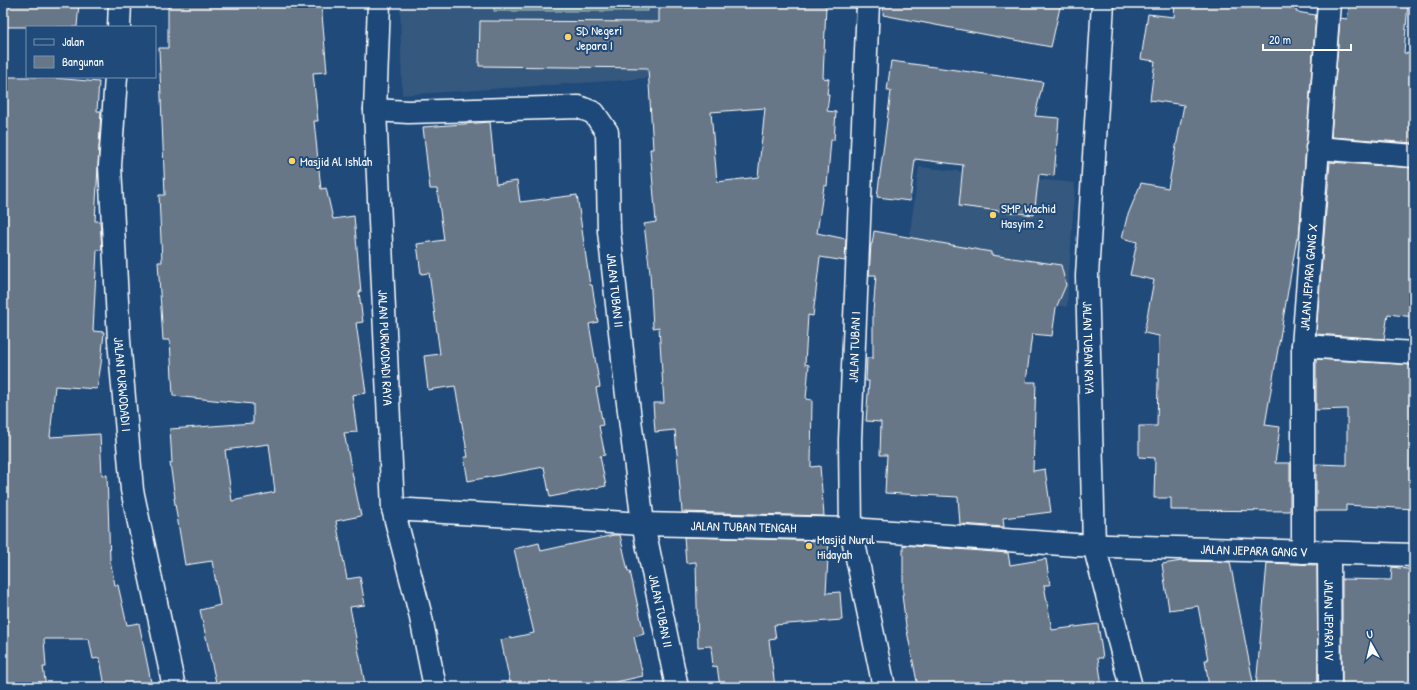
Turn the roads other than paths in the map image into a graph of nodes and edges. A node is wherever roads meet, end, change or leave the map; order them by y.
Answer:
1 (120, 3) edge
2 (379, 3) edge
3 (868, 3) edge
4 (1103, 3) edge
5 (1329, 3) edge
6 (119, 26) edge
7 (116, 78) edge
8 (376, 110) junction
9 (1317, 148) junction
10 (1414, 156) edge
11 (1303, 346) junction
12 (1414, 353) edge
13 (393, 509) junction
14 (643, 524) junction
15 (851, 529) junction
16 (1094, 545) junction
17 (1303, 552) junction
18 (1329, 553) junction
19 (1414, 555) edge
20 (174, 687) edge
21 (436, 687) edge
22 (677, 687) edge
23 (884, 687) edge
24 (1131, 687) edge
25 (1330, 687) edge

1 - 6 street
2 - 8 street, JALAN PURWODADI RAYA
3 - 15 street, JALAN TUBAN I
4 - 16 street, JALAN TUBAN RAYA
5 - 9 street, JALAN JEPARA GANG X
7 - 20 street, JALAN PURWODADI I
8 - 13 street, JALAN PURWODADI RAYA
8 - 14 street, JALAN TUBAN II
9 - 10 street
9 - 11 street, JALAN JEPARA GANG X
11 - 12 street
11 - 17 street, JALAN JEPARA GANG X
13 - 14 street, JALAN TUBAN TENGAH
13 - 21 street, JALAN PURWODADI RAYA
14 - 15 street, JALAN TUBAN TENGAH
14 - 22 street, JALAN TUBAN II
15 - 16 street, JALAN TUBAN TENGAH
15 - 23 street, JALAN TUBAN I
16 - 17 street, JALAN JEPARA GANG V
16 - 24 street, JALAN TUBAN RAYA
17 - 18 street, JALAN JEPARA GANG V
18 - 19 street, JALAN JEPARA GANG V
18 - 25 street, JALAN JEPARA IV

